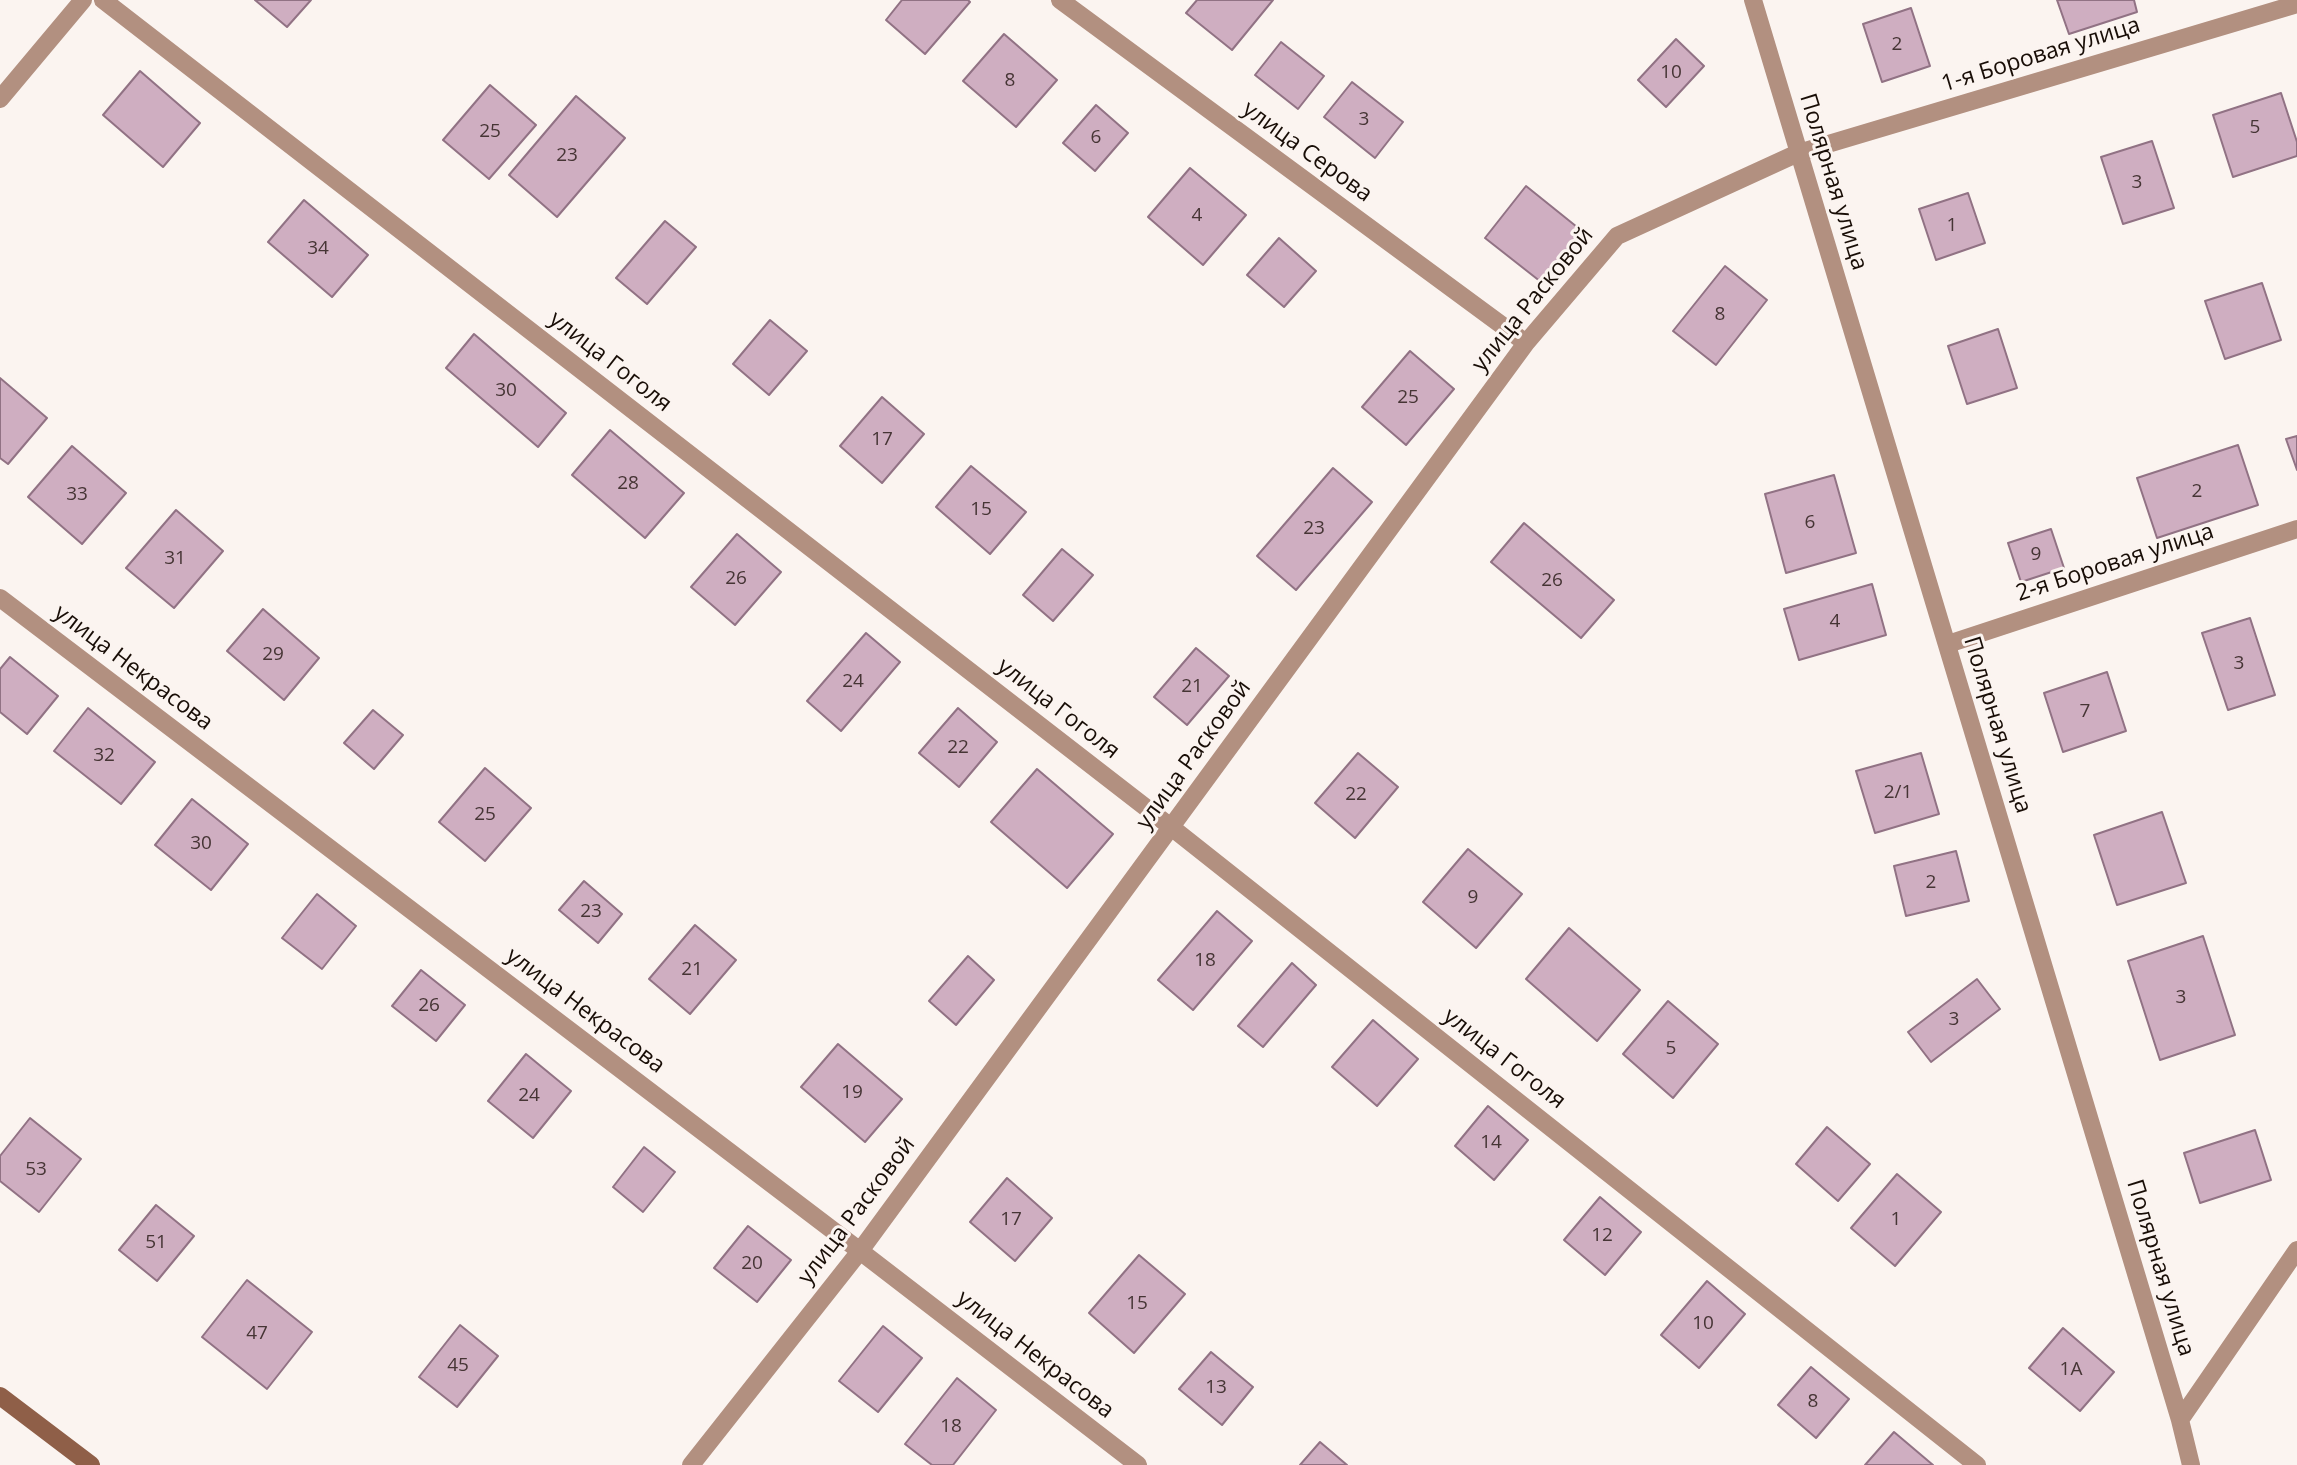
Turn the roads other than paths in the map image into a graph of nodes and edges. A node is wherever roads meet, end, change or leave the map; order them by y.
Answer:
1 (83, 0) edge
2 (103, 0) edge
3 (1060, 0) edge
4 (1753, 0) edge
5 (2297, 4) edge
6 (0, 99) edge
7 (1798, 153) junction
8 (1526, 343) junction
9 (2297, 528) edge
10 (0, 598) edge
11 (1948, 644) junction
12 (1171, 827) junction
13 (2297, 1250) edge
14 (860, 1251) junction
15 (0, 1396) edge
16 (2180, 1419) junction
17 (91, 1465) edge
18 (691, 1465) edge
19 (1138, 1465) edge
20 (1977, 1465) edge
21 (2191, 1465) edge

1 - 6 street
2 - 12 street, улица Гоголя
3 - 8 street, улица Серова
4 - 7 street, Полярная улица
5 - 7 street, 1-я Боровая улица
7 - 8 street, улица Расковой
7 - 11 street, Полярная улица
8 - 12 street, улица Расковой
9 - 11 street, 2-я Боровая улица
10 - 14 street, улица Некрасова
11 - 16 street, Полярная улица
12 - 14 street, улица Расковой
12 - 20 street, улица Гоголя
13 - 16 street
14 - 18 street, улица Расковой
14 - 19 street, улица Некрасова
15 - 17 main road
16 - 21 street, Полярная улица

